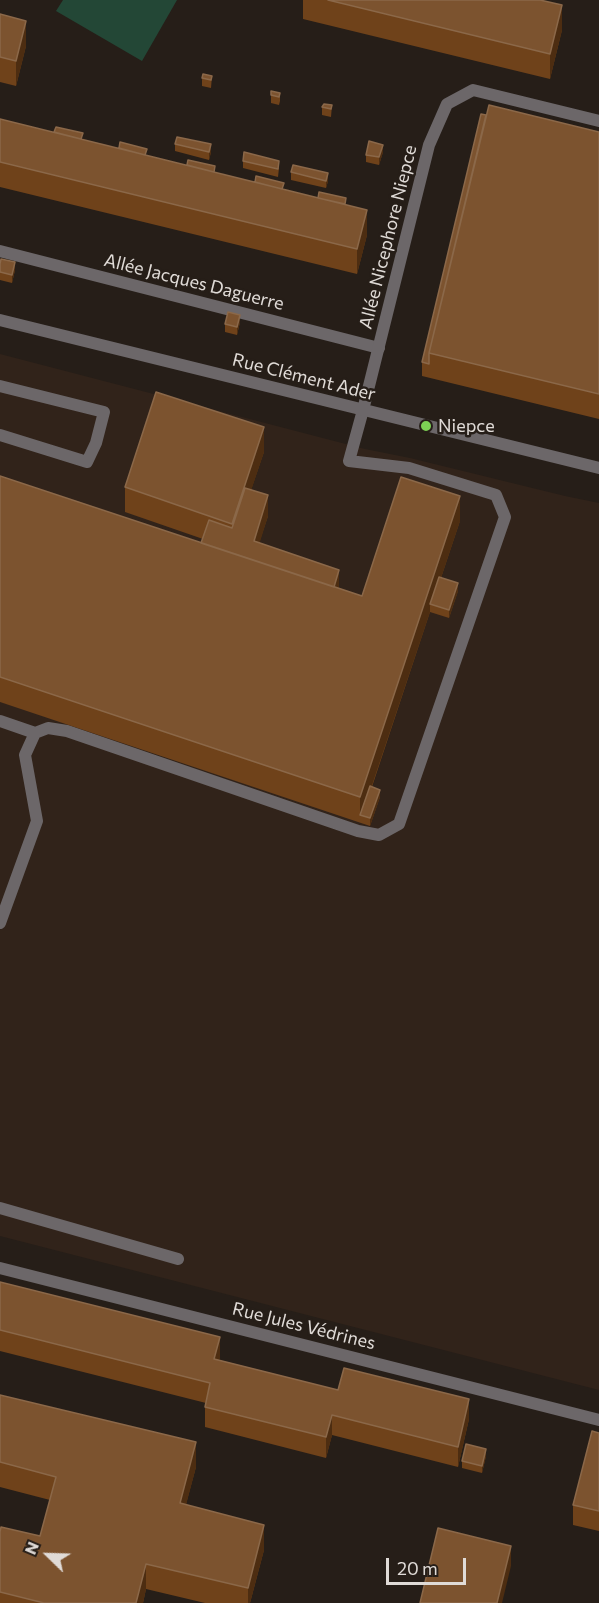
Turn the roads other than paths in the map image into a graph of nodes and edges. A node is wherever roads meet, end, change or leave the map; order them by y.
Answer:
1 (599, 121) edge
2 (0, 251) edge
3 (0, 320) edge
4 (379, 348) junction
5 (0, 386) edge
6 (363, 410) junction
7 (0, 435) edge
8 (599, 468) edge
9 (0, 721) edge
10 (35, 733) junction
11 (4, 894) edge
12 (0, 922) edge
13 (0, 1208) edge
14 (178, 1259) dead end
15 (0, 1268) edge
16 (599, 1420) edge

1 - 4 street, Allée Nicephore Niepce
2 - 4 street, Allée Jacques Daguerre
3 - 6 street, Rue Clément Ader
4 - 6 street, Allée Nicephore Niepce
5 - 7 street
6 - 8 street, Rue Clément Ader
6 - 10 street, Allée Nicephore Niepce
9 - 10 street
10 - 11 street
11 - 12 street
13 - 14 street
15 - 16 street, Rue Jules Védrines

